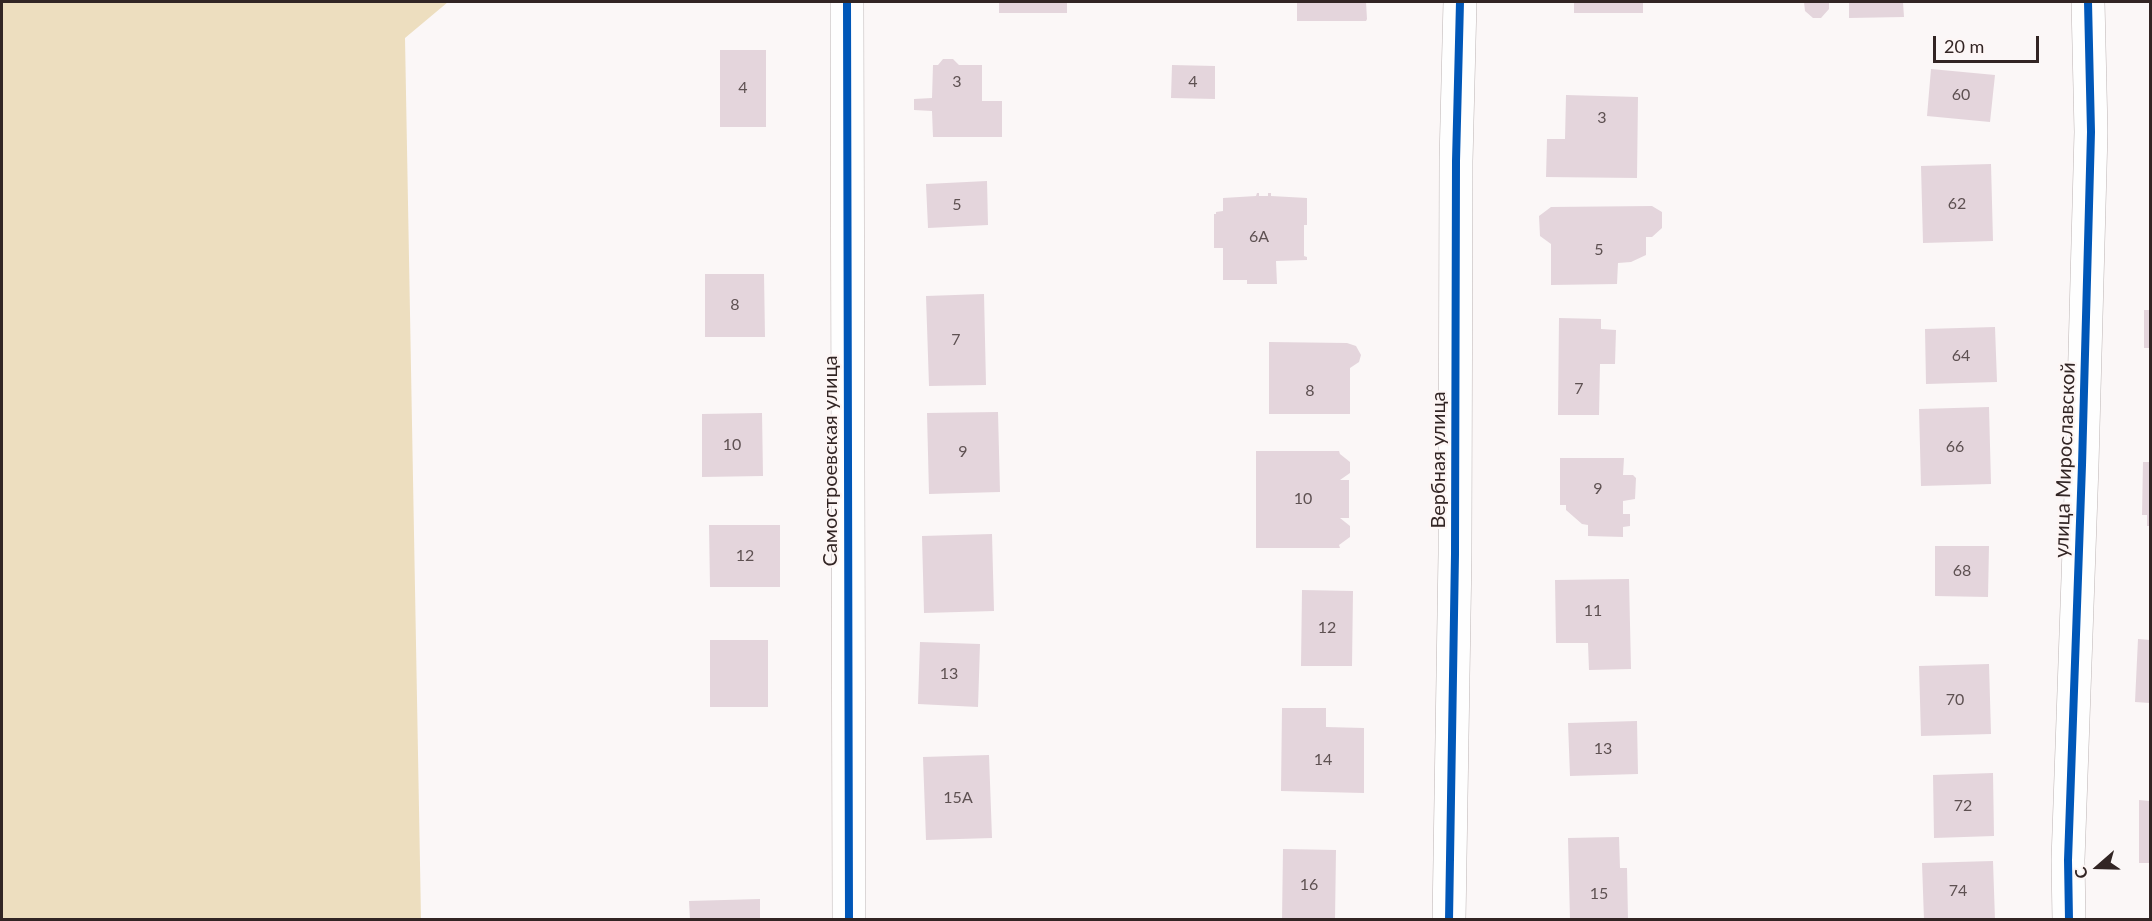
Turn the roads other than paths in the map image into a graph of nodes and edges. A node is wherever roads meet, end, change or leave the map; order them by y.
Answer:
1 (847, 2) edge
2 (1460, 2) edge
3 (2088, 2) edge
4 (849, 920) edge
5 (1449, 920) edge
6 (2069, 920) edge

1 - 4 street, Самостроевская улица
2 - 5 street, Вербная улица
3 - 6 street, улица Мирославской

